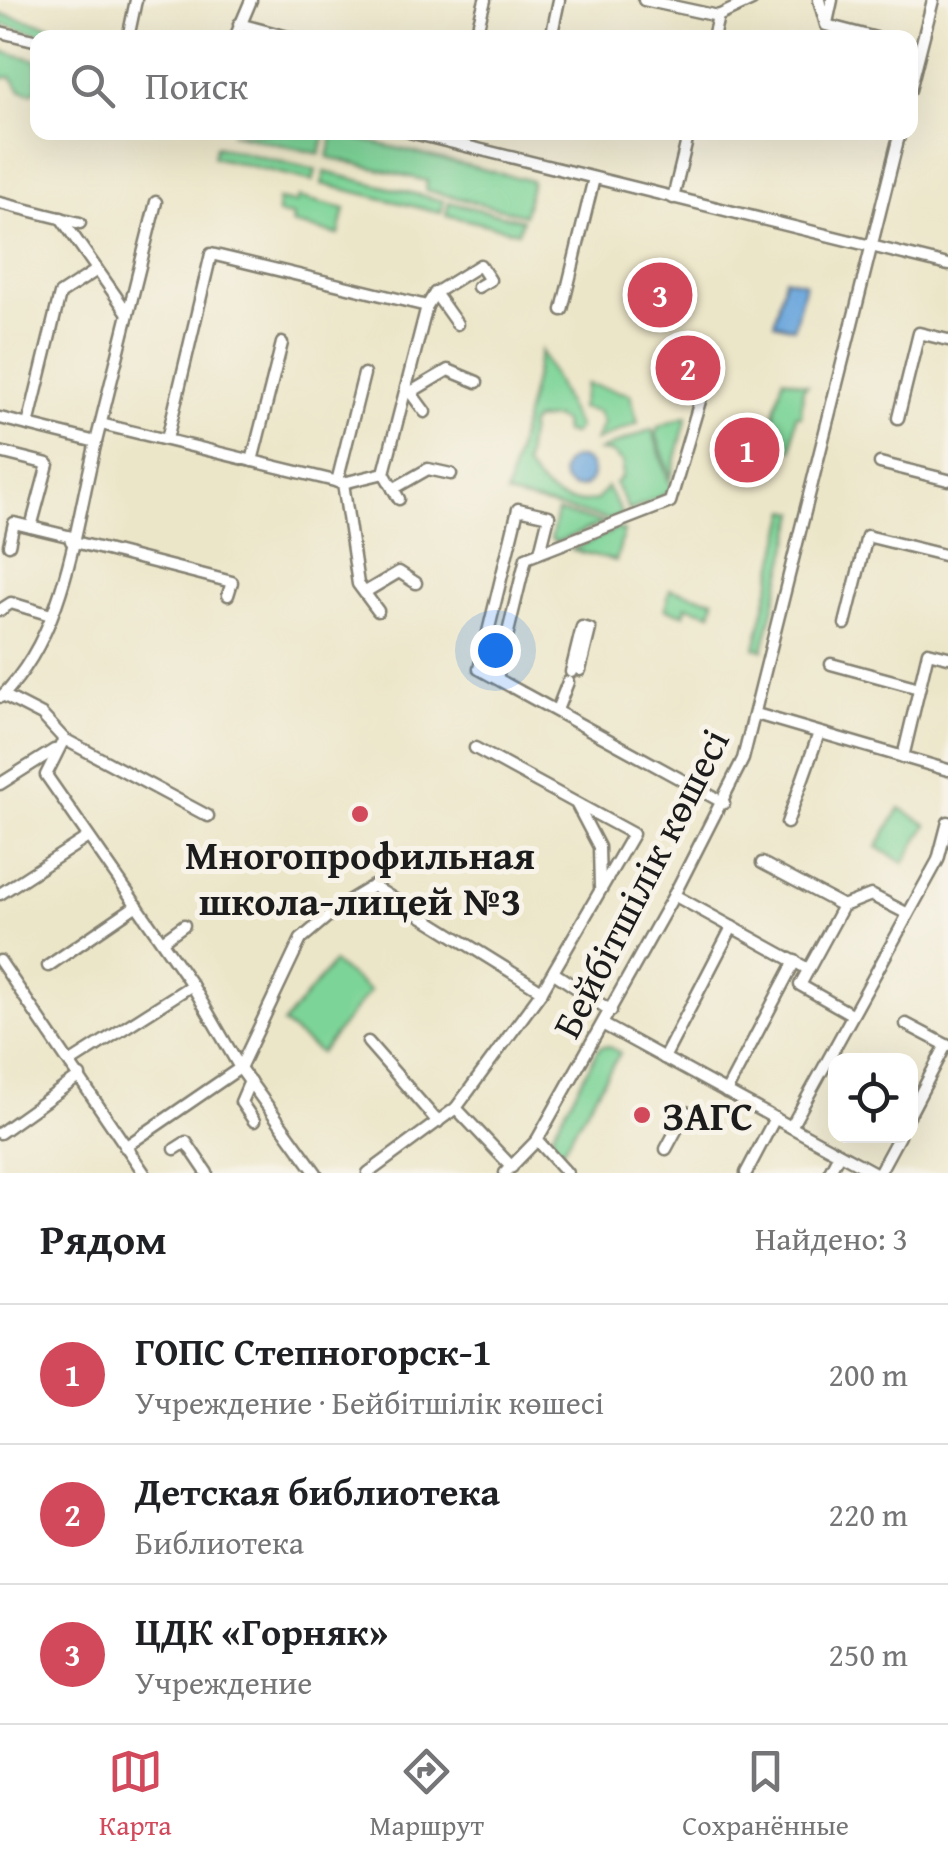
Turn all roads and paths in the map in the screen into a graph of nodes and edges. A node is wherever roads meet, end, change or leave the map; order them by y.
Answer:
1 (136, 0) edge
2 (485, 0) edge
3 (559, 0) edge
4 (644, 0) edge
5 (752, 0) edge
6 (818, 0) edge
7 (832, 0) edge
8 (933, 0) edge
9 (247, 1) edge
10 (683, 4) edge
11 (718, 16) junction
12 (238, 24) junction
13 (826, 25) junction
14 (130, 30) edge
15 (236, 30) edge
16 (261, 30) edge
17 (477, 30) edge
18 (553, 30) edge
19 (715, 30) edge
20 (845, 30) edge
21 (0, 32) edge
22 (30, 39) edge
23 (918, 42) edge
24 (461, 140) edge
25 (687, 140) edge
26 (898, 140) edge
27 (594, 178) junction
28 (673, 198) junction
29 (156, 202) dead end
30 (0, 203) edge
31 (61, 218) junction
32 (80, 223) dead end
33 (872, 245) junction
34 (948, 264) edge
35 (97, 270) junction
36 (478, 287) dead end
37 (435, 293) junction
38 (428, 306) junction
39 (562, 310) dead end
40 (128, 312) junction
41 (458, 324) dead end
42 (948, 340) edge
43 (282, 343) dead end
44 (364, 374) dead end
45 (477, 382) dead end
46 (410, 390) junction
47 (702, 394) dead end
48 (425, 412) dead end
49 (0, 418) edge
50 (898, 418) dead end
51 (101, 424) junction
52 (28, 425) junction
53 (166, 440) junction
54 (96, 442) junction
55 (0, 452) edge
56 (252, 461) junction
57 (880, 464) dead end
58 (384, 473) junction
59 (451, 474) dead end
60 (948, 480) edge
61 (340, 483) junction
62 (31, 527) junction
63 (71, 539) junction
64 (9, 545) dead end
65 (540, 552) junction
66 (948, 556) edge
67 (416, 583) dead end
68 (367, 591) junction
69 (228, 595) dead end
70 (0, 610) edge
71 (378, 611) dead end
72 (52, 616) junction
73 (844, 624) dead end
74 (948, 657) edge
75 (831, 664) dead end
76 (573, 675) dead end
77 (497, 678) junction
78 (920, 688) junction
79 (2, 696) edge
80 (556, 710) junction
81 (756, 714) junction
82 (819, 733) junction
83 (61, 743) junction
84 (475, 748) dead end
85 (903, 757) junction
86 (948, 770) edge
87 (0, 784) edge
88 (724, 803) junction
89 (576, 804) junction
90 (208, 816) dead end
91 (787, 822) dead end
92 (948, 822) edge
93 (88, 837) junction
94 (948, 850) edge
95 (938, 860) junction
96 (762, 863) dead end
97 (0, 894) edge
98 (674, 896) junction
99 (597, 898) junction
100 (138, 905) junction
101 (843, 906) junction
102 (908, 914) junction
103 (184, 925) dead end
104 (732, 927) junction
105 (162, 940) junction
106 (0, 961) edge
107 (795, 961) junction
108 (48, 966) dead end
109 (808, 969) junction
110 (554, 973) junction
111 (192, 985) junction
112 (542, 991) junction
113 (611, 1011) junction
114 (851, 1014) junction
115 (906, 1024) dead end
116 (604, 1025) junction
117 (368, 1042) dead end
118 (947, 1046) edge
119 (664, 1058) junction
120 (71, 1062) junction
121 (240, 1068) junction
122 (80, 1076) junction
123 (250, 1081) junction
124 (726, 1092) junction
125 (918, 1099) edge
126 (456, 1108) junction
127 (775, 1118) junction
128 (254, 1122) dead end
129 (438, 1122) junction
130 (708, 1124) dead end
131 (791, 1128) junction
132 (0, 1133) edge
133 (538, 1140) junction
134 (895, 1143) edge
135 (125, 1147) junction
136 (175, 1149) dead end
137 (666, 1150) dead end
138 (839, 1154) junction
139 (508, 1170) edge
140 (144, 1173) edge
141 (207, 1173) edge
142 (316, 1173) edge
143 (368, 1173) edge
144 (567, 1173) edge
145 (746, 1173) edge
146 (829, 1173) edge
147 (877, 1173) edge

1 - 14 street
2 - 17 street
3 - 18 street
4 - 10 street
5 - 11 street
6 - 13 street
7 - 13 street
8 - 23 street
9 - 12 street
10 - 11 street
11 - 19 street
12 - 15 street
12 - 16 street
13 - 20 street
21 - 22 street
24 - 27 street
25 - 28 street
26 - 33 street, Бейбітшілік көшесі
27 - 28 street
27 - 39 street
28 - 33 street
29 - 40 street
30 - 31 street
31 - 32 street
31 - 35 street
33 - 34 street
33 - 81 street, Бейбітшілік көшесі
35 - 40 street
35 - 52 street
36 - 37 street
37 - 38 street
37 - 41 street
38 - 46 street
38 - 53 street
40 - 51 street
42 - 50 street
43 - 56 street
44 - 61 street
45 - 46 street
46 - 48 street
46 - 58 street
47 - 65 street
49 - 52 street
51 - 53 street
51 - 54 street
52 - 54 street
53 - 56 street
54 - 63 street
55 - 62 street
56 - 61 street
57 - 60 street
58 - 59 street
58 - 61 street
61 - 68 street
62 - 63 street
62 - 64 street
63 - 69 street
63 - 72 street
65 - 77 street
65 - 77 street
66 - 73 street
67 - 68 street
68 - 71 street
70 - 72 street
72 - 79 street
74 - 78 street
75 - 78 street
76 - 80 street
77 - 80 street
78 - 85 street
79 - 83 street
80 - 88 street
81 - 82 street
81 - 88 street, Бейбітшілік көшесі
82 - 85 street
82 - 91 street
83 - 87 street
83 - 90 street
83 - 93 street
84 - 89 street
85 - 86 street
88 - 98 street, Бейбітшілік көшесі
89 - 99 street
89 - 99 street
92 - 95 street
93 - 97 street
93 - 100 street
94 - 95 street
95 - 102 street
96 - 101 street
98 - 104 street
98 - 113 street, Бейбітшілік көшесі
99 - 110 street
100 - 105 street
100 - 108 street
101 - 102 street
101 - 109 street
102 - 114 street
103 - 105 street
104 - 107 street
104 - 119 street
105 - 111 street
106 - 120 street
107 - 109 street
107 - 124 street
109 - 114 street
110 - 112 street
110 - 113 street
111 - 120 street
111 - 121 street
112 - 121 street
112 - 126 street
113 - 116 street, Бейбітшілік көшесі
114 - 131 street
115 - 118 street
116 - 119 street
116 - 133 street, Бейбітшілік көшесі
117 - 129 street
118 - 125 street
119 - 124 street
120 - 122 street
121 - 123 street
121 - 135 street
122 - 132 street
122 - 135 street
123 - 128 street
123 - 142 street
124 - 127 street
126 - 129 street
126 - 139 street
127 - 131 street
127 - 145 street
129 - 143 street
130 - 137 street
131 - 138 street
133 - 139 street, Бейбітшілік көшесі
133 - 144 street
134 - 147 street
135 - 140 street
136 - 141 street
138 - 146 street
138 - 147 street

